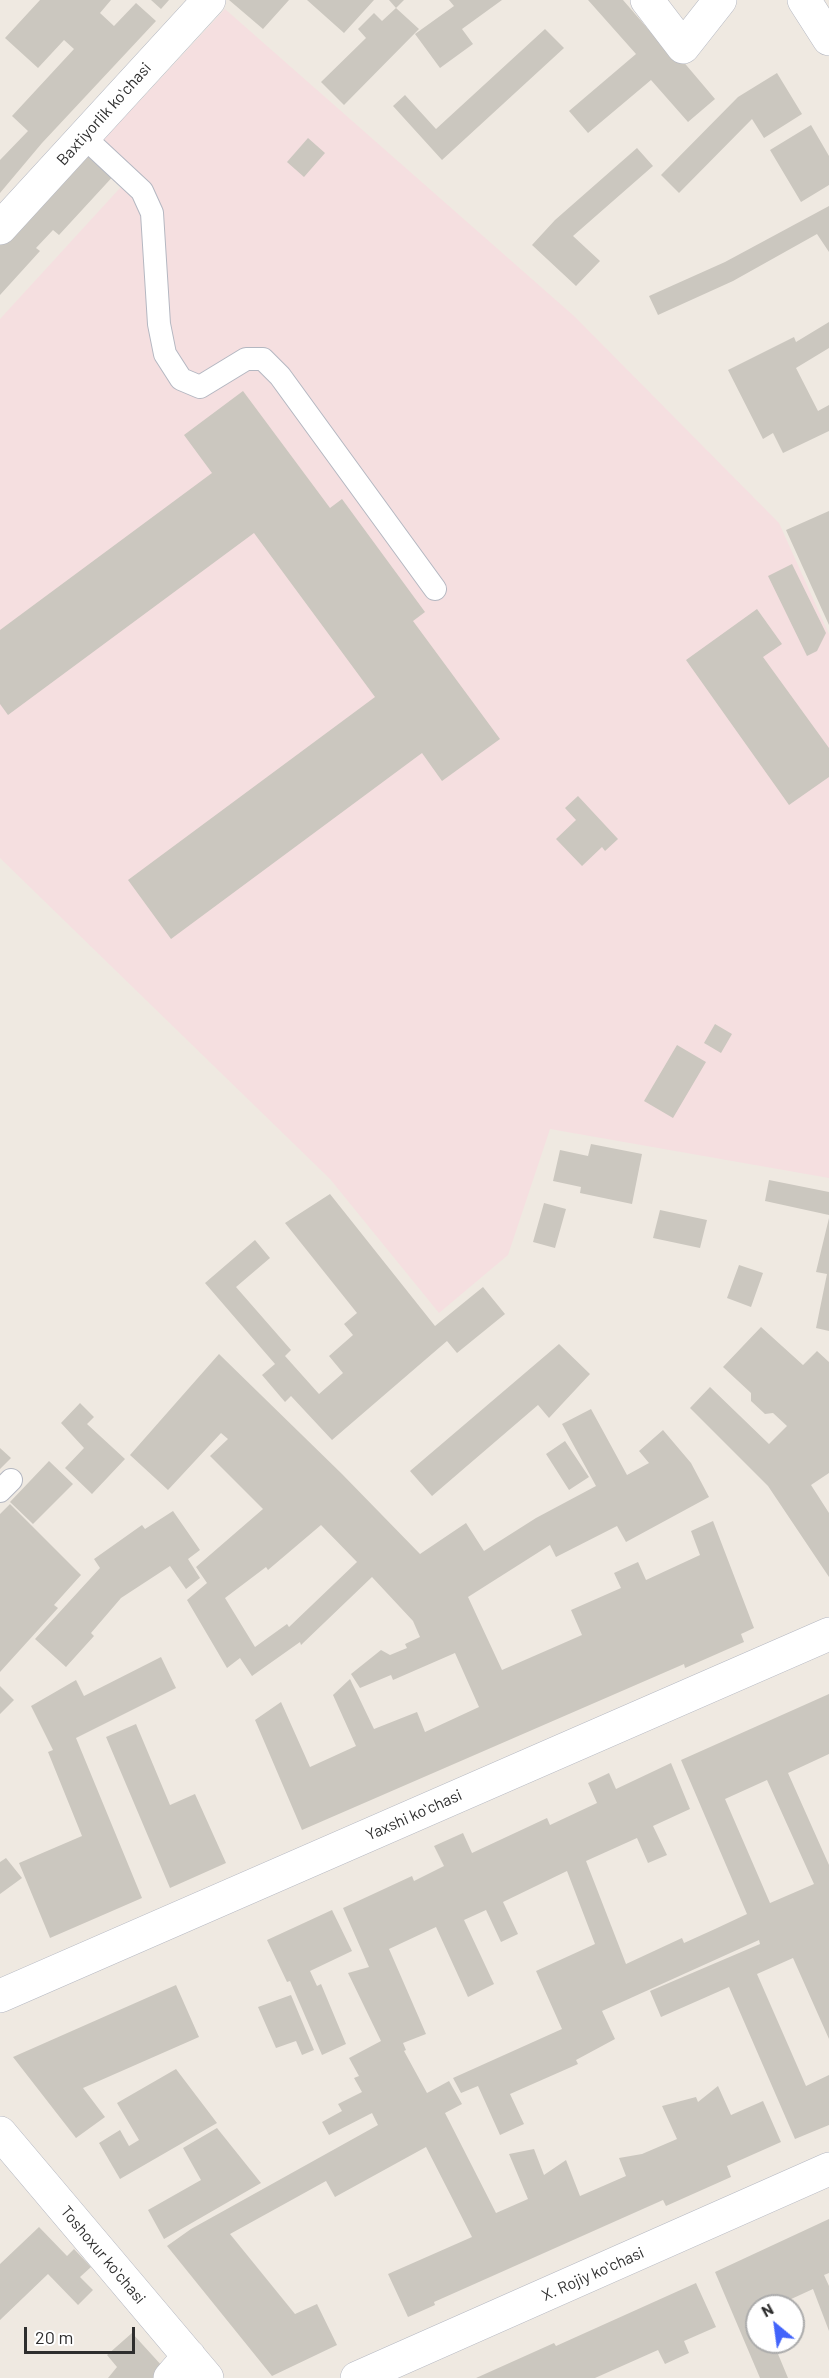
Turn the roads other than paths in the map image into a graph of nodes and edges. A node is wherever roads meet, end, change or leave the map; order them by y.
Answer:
1 (209, 0) edge
2 (647, 0) edge
3 (720, 0) edge
4 (804, 0) edge
5 (829, 39) edge
6 (84, 137) junction
7 (0, 228) edge
8 (435, 589) dead end
9 (829, 1634) edge
10 (0, 1996) edge
11 (0, 2133) edge
12 (829, 2169) edge
13 (188, 2371) edge
14 (357, 2378) edge

1 - 6 street, Baxtiyorlik koʻchasi
2 - 3 street
4 - 5 street
6 - 7 street, Baxtiyorlik koʻchasi
6 - 8 lane
9 - 10 street, Yaxshi koʻchasi
11 - 13 street, Toshoxur koʻchasi
12 - 14 street, X. Rojiy koʻchasi

